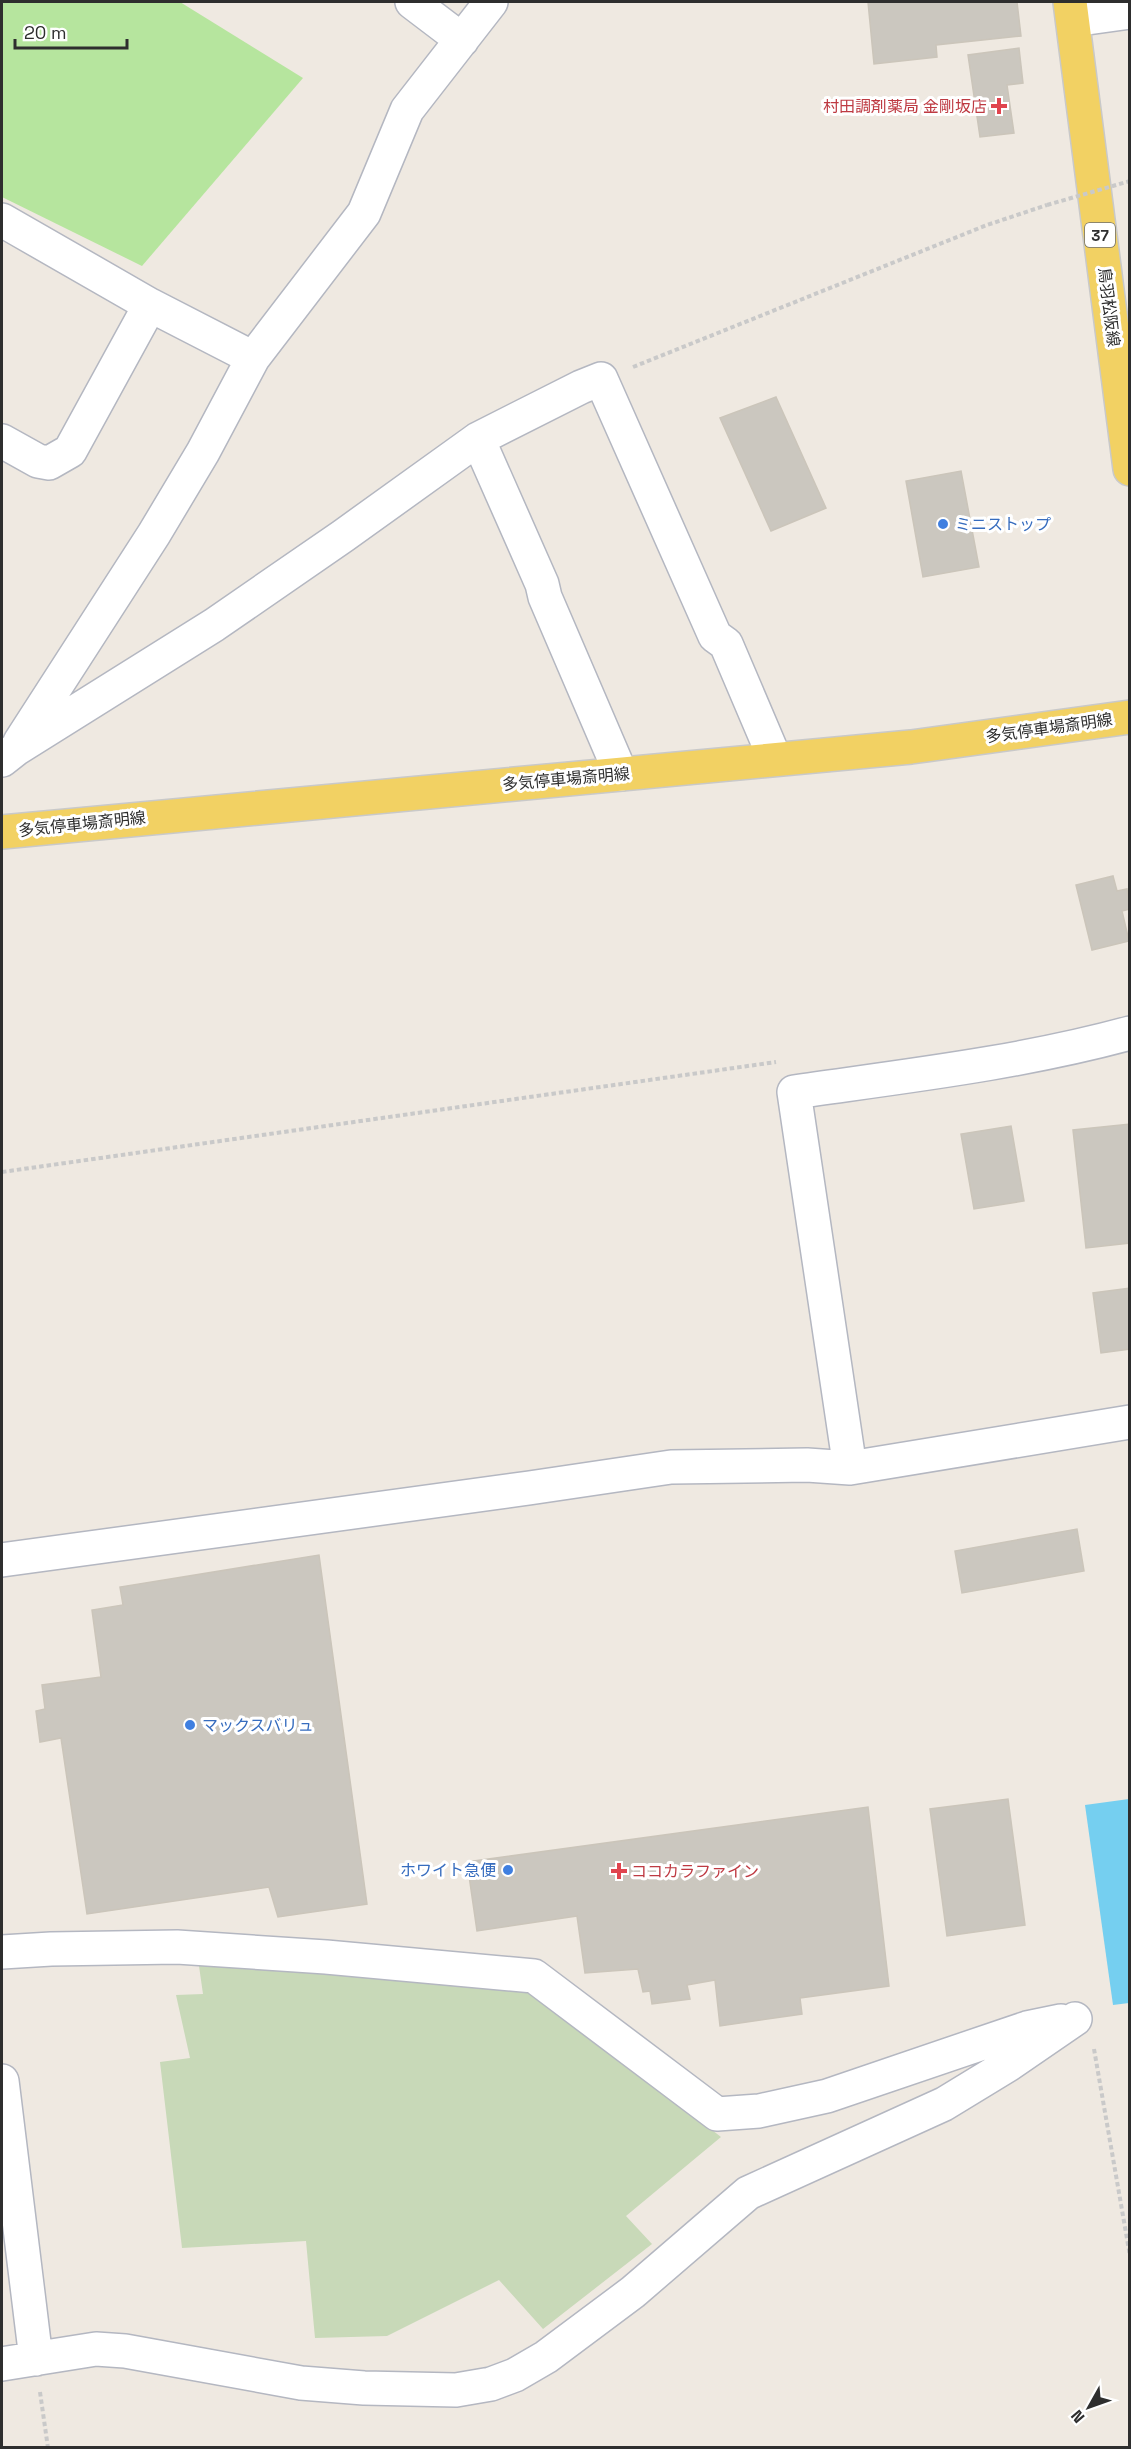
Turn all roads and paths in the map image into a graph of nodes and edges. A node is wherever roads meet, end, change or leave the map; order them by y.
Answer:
1 (412, 2) edge
2 (491, 2) edge
3 (1071, 11) edge
4 (1130, 12) edge
5 (462, 40) junction
6 (1130, 181) edge
7 (2, 220) edge
8 (150, 305) junction
9 (253, 358) junction
10 (601, 380) junction
11 (478, 439) junction
12 (2, 441) edge
13 (1130, 469) edge
14 (1130, 717) edge
15 (9, 754) edge
16 (775, 759) junction
17 (621, 774) junction
18 (2, 832) edge
19 (1130, 1033) edge
20 (820, 1088) junction
21 (2, 1172) edge
22 (1130, 1422) edge
23 (850, 1468) junction
24 (2, 1560) edge
25 (2, 1952) edge
26 (1075, 2019) junction
27 (2, 2081) edge
28 (1130, 2256) edge
29 (36, 2359) junction
30 (2, 2364) edge
31 (48, 2448) edge

1 - 5 street
2 - 5 street
3 - 4 street
3 - 13 main road, 鳥羽松阪線 / 37
5 - 9 street
6 - 10 path, bridge
7 - 8 street
8 - 9 street
8 - 12 street
9 - 15 street
10 - 11 street
10 - 16 street
11 - 15 street
11 - 17 street
14 - 16 main road, 多気停車場斎明線
16 - 17 main road, 多気停車場斎明線
17 - 18 main road, 多気停車場斎明線
19 - 20 street
20 - 21 path
20 - 23 street
22 - 23 street
23 - 24 street
25 - 26 street
26 - 28 path
26 - 29 street
27 - 29 street
29 - 30 street
29 - 31 path

